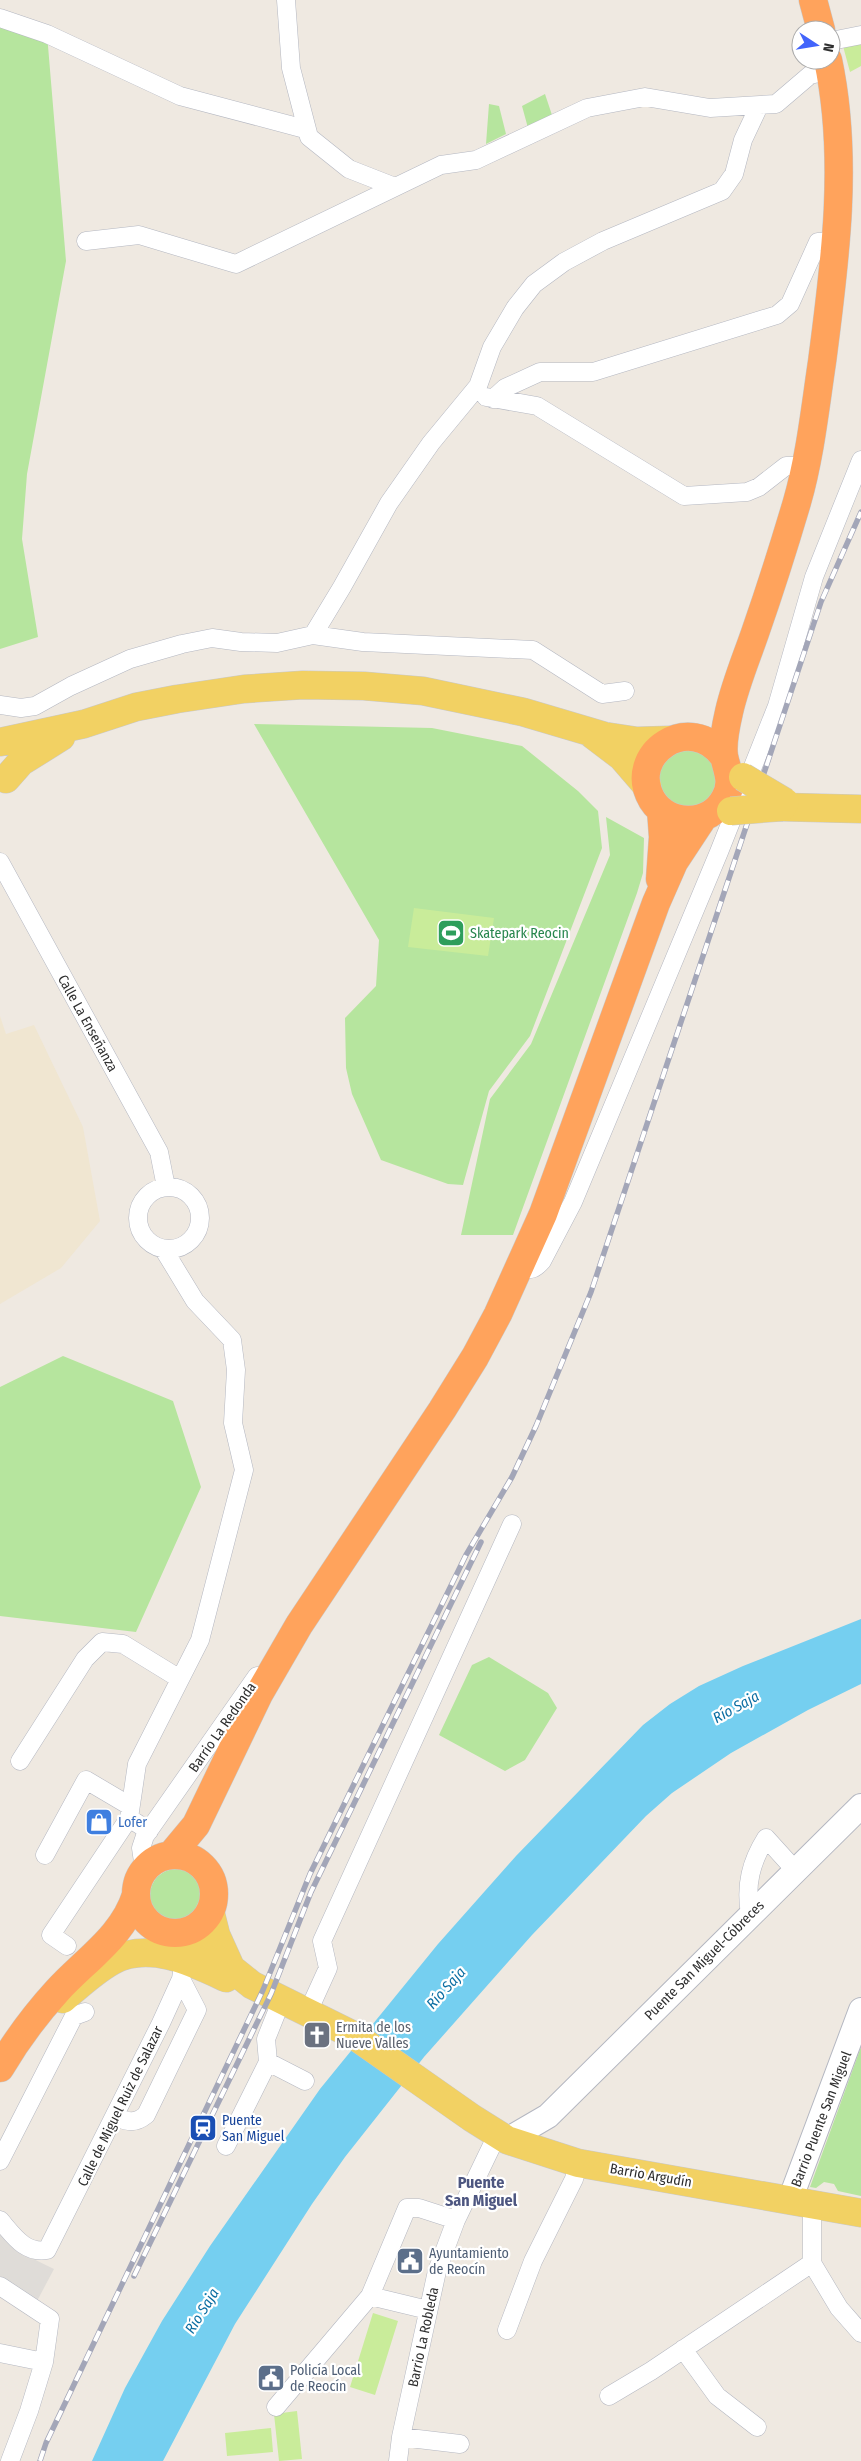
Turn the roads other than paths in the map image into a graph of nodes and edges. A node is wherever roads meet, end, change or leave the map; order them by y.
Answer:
1 (286, 0) edge
2 (812, 0) edge
3 (0, 18) edge
4 (818, 20) edge
5 (861, 35) edge
6 (841, 39) edge
7 (820, 70) edge
8 (830, 70) edge
9 (759, 106) junction
10 (305, 129) junction
11 (395, 187) junction
12 (86, 241) dead end
13 (835, 241) junction
14 (471, 395) junction
15 (493, 399) junction
16 (861, 460) edge
17 (806, 466) junction
18 (313, 635) junction
19 (742, 669) junction
20 (625, 691) dead end
21 (0, 705) edge
22 (84, 724) junction
23 (588, 732) junction
24 (678, 738) junction
25 (0, 742) edge
26 (0, 752) edge
27 (732, 768) junction
28 (647, 786) junction
29 (3, 788) edge
30 (790, 806) junction
31 (661, 810) junction
32 (861, 810) edge
33 (715, 814) junction
34 (0, 862) edge
35 (656, 903) junction
36 (166, 1187) junction
37 (164, 1250) junction
38 (520, 1268) junction
39 (512, 1524) dead end
40 (299, 1625) junction
41 (180, 1679) junction
42 (20, 1761) dead end
43 (225, 1765) junction
44 (861, 1806) edge
45 (129, 1812) junction
46 (148, 1831) junction
47 (45, 1855) dead end
48 (171, 1855) junction
49 (203, 1866) junction
50 (144, 1869) junction
51 (795, 1870) junction
52 (136, 1895) junction
53 (750, 1914) junction
54 (182, 1939) junction
55 (67, 1946) dead end
56 (98, 1952) junction
57 (252, 1985) junction
58 (282, 1999) junction
59 (861, 2010) edge
60 (84, 2012) dead end
61 (308, 2012) junction
62 (21, 2037) junction
63 (268, 2062) junction
64 (1, 2065) edge
65 (305, 2081) dead end
66 (548, 2116) junction
67 (116, 2117) junction
68 (502, 2137) junction
69 (226, 2146) dead end
70 (543, 2151) junction
71 (0, 2161) edge
72 (578, 2163) junction
73 (801, 2202) junction
74 (861, 2212) edge
75 (0, 2220) edge
76 (456, 2220) junction
77 (812, 2263) junction
78 (0, 2286) edge
79 (370, 2296) junction
80 (428, 2310) junction
81 (506, 2330) dead end
82 (861, 2333) edge
83 (683, 2349) junction
84 (0, 2353) edge
85 (44, 2362) junction
86 (609, 2396) dead end
87 (276, 2407) dead end
88 (757, 2427) dead end
89 (401, 2437) junction
90 (460, 2444) dead end
91 (10, 2461) edge
92 (398, 2461) edge

1 - 10 street
2 - 4 highway
3 - 10 street
5 - 6 street
7 - 9 street
8 - 13 highway
9 - 11 street
9 - 14 street
10 - 11 street
11 - 12 street
13 - 15 street
13 - 17 highway
14 - 15 street
14 - 18 street
15 - 17 street
16 - 38 street
17 - 19 highway
18 - 20 street
18 - 21 street
19 - 24 highway
19 - 27 highway
22 - 23 main road
22 - 25 main road
22 - 29 main road
23 - 24 main road
23 - 28 main road
24 - 27 highway
24 - 28 highway
26 - 29 main road
27 - 30 main road, bridge
27 - 33 highway
28 - 31 highway
30 - 32 main road
30 - 33 main road, bridge
31 - 33 highway
31 - 35 highway
33 - 35 highway
34 - 36 street, Calle La Enseñanza
35 - 38 highway
36 - 37 street
36 - 37 street
37 - 41 street
38 - 40 highway
39 - 61 street
40 - 43 highway
40 - 46 street, Barrio La Redonda
41 - 42 street
41 - 45 street
43 - 48 highway
43 - 49 highway
44 - 51 street, Puente San Miguel-Cóbreces
45 - 46 street
45 - 47 street
45 - 55 street
46 - 50 street
48 - 49 highway
48 - 50 highway
49 - 54 highway
50 - 52 highway
51 - 53 street, Puente San Miguel-Cóbreces
51 - 53 street
52 - 54 highway
52 - 56 highway
53 - 66 street, Puente San Miguel-Cóbreces
54 - 56 highway
54 - 57 main road
54 - 57 main road
54 - 62 main road
54 - 67 street, Calle de Miguel Ruiz de Salazar
54 - 67 street
56 - 62 highway
57 - 58 main road, Barrio Argudín
58 - 61 main road, Barrio Argudín
58 - 63 street
59 - 73 street, Barrio Puente San Miguel
60 - 71 street
61 - 68 main road, Barrio Argudín
62 - 64 highway
63 - 65 street
63 - 69 street
66 - 68 street, Puente San Miguel-Cóbreces
66 - 70 street
67 - 75 street, Calle de Miguel Ruiz de Salazar
68 - 70 main road, Barrio Argudín
68 - 76 street, Barrio La Robleda
70 - 72 main road, Barrio Argudín
72 - 73 main road, Barrio Argudín
72 - 81 street
73 - 74 main road, Barrio Argudín
73 - 77 street
76 - 79 street
76 - 80 street, Barrio La Robleda
77 - 82 street
77 - 83 street
78 - 85 street
79 - 80 street
79 - 87 street
80 - 89 street, Barrio La Robleda
83 - 86 street
83 - 88 street
84 - 85 street
85 - 91 street
89 - 90 street
89 - 92 street, Barrio La Robleda

